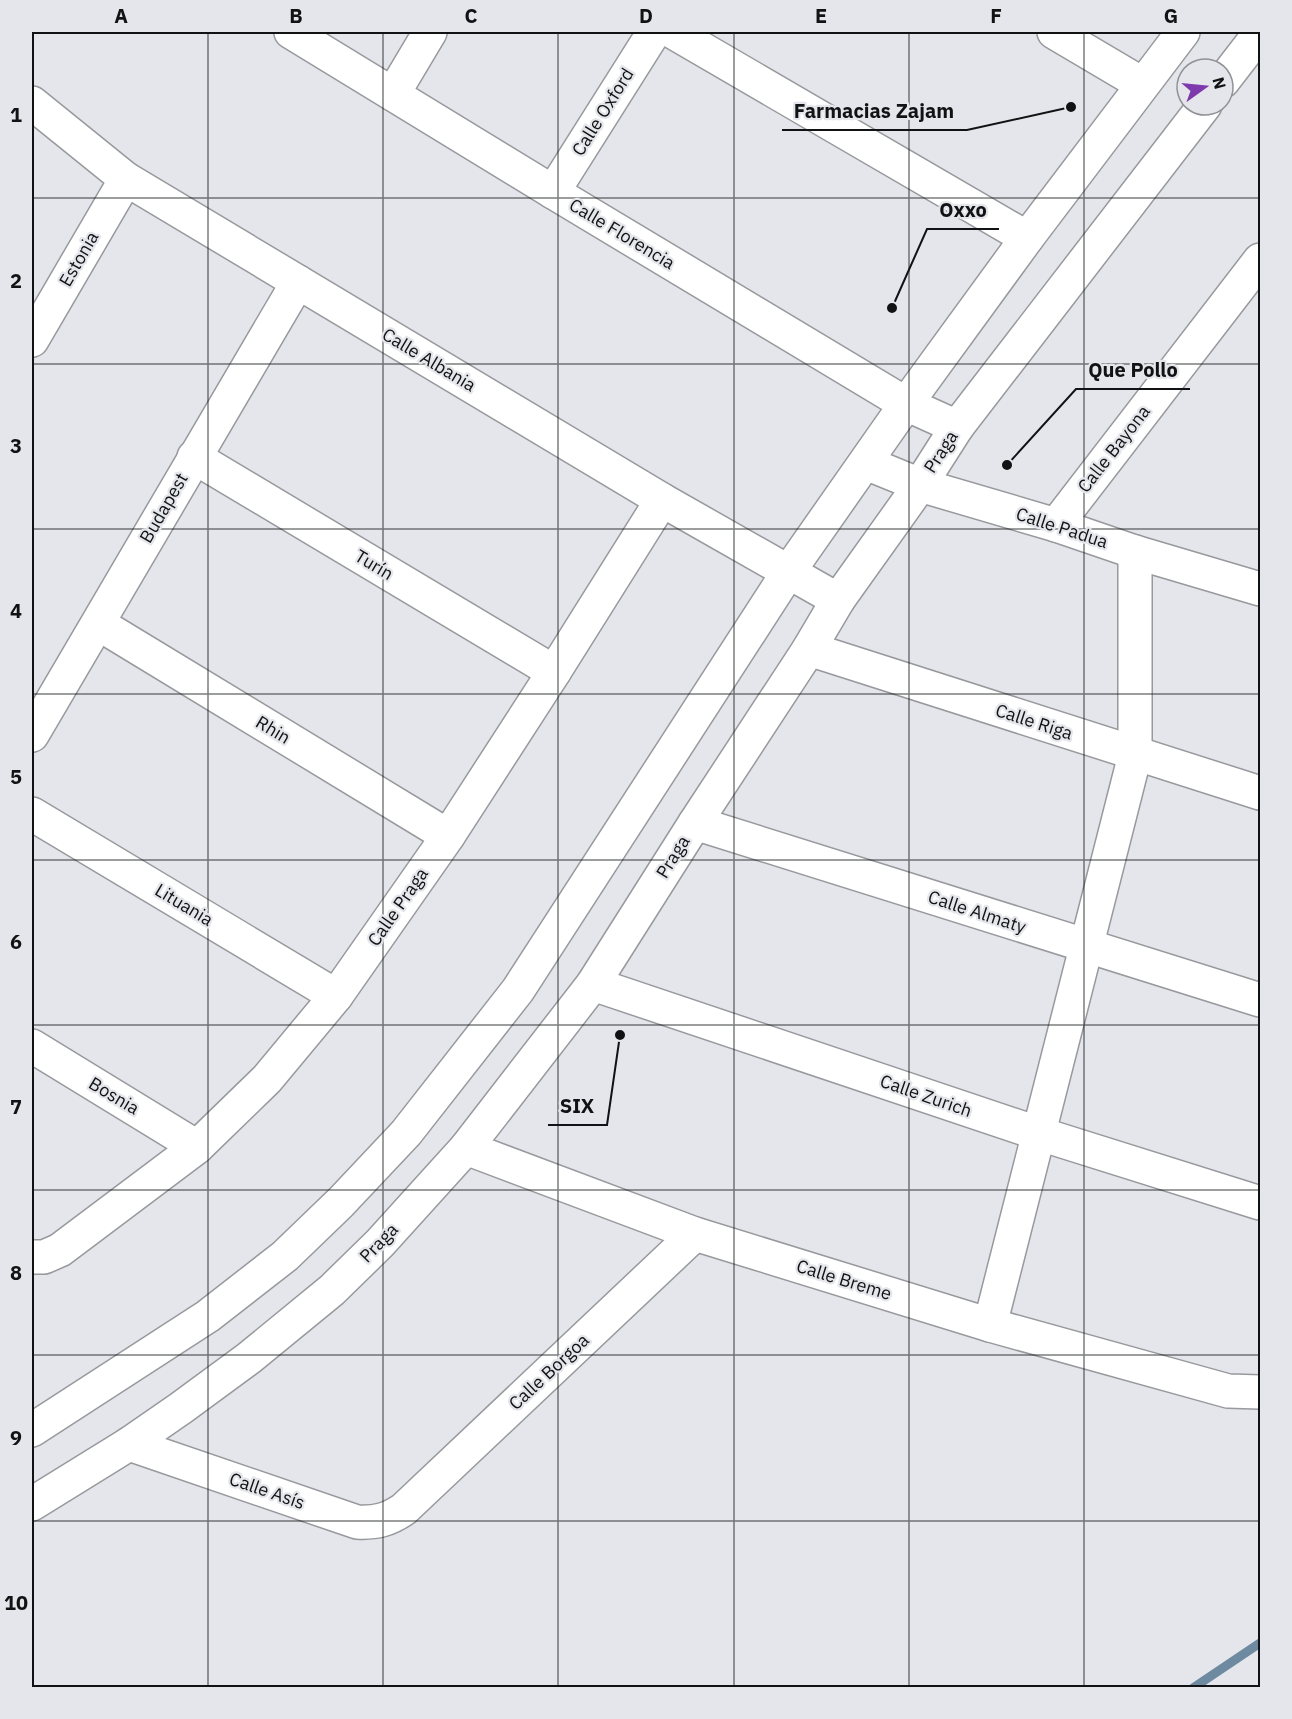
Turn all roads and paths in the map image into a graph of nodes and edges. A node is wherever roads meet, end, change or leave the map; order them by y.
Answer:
1 (291, 32) edge
2 (429, 32) edge
3 (654, 32) edge
4 (673, 32) edge
5 (1054, 32) edge
6 (1183, 32) edge
7 (1260, 33) edge
8 (1235, 65) edge
9 (1142, 84) junction
10 (393, 94) junction
11 (32, 103) edge
12 (1196, 117) edge
13 (126, 178) junction
14 (553, 192) junction
15 (1027, 238) junction
16 (1260, 260) edge
17 (298, 282) junction
18 (32, 340) edge
19 (906, 404) junction
20 (957, 427) junction
21 (194, 457) junction
22 (866, 462) junction
23 (920, 485) junction
24 (662, 500) junction
25 (1056, 525) junction
26 (1135, 552) junction
27 (789, 572) junction
28 (1260, 588) edge
29 (838, 600) junction
30 (99, 624) junction
31 (809, 649) junction
32 (554, 672) junction
33 (32, 735) edge
34 (1135, 755) junction
35 (1260, 793) edge
36 (32, 814) edge
37 (695, 823) junction
38 (448, 836) junction
39 (1085, 946) junction
40 (593, 984) junction
41 (336, 996) junction
42 (1260, 1000) edge
43 (32, 1046) edge
44 (1037, 1133) junction
45 (197, 1147) junction
46 (466, 1148) junction
47 (1260, 1203) edge
48 (695, 1234) junction
49 (46, 1254) edge
50 (990, 1325) junction
51 (1260, 1392) edge
52 (32, 1430) edge
53 (129, 1444) junction
54 (32, 1504) edge
55 (404, 1509) joint

1 - 10 street, Calle Florencia
2 - 10 street
3 - 14 street, Calle Oxford
4 - 15 street
5 - 9 street
6 - 9 street
7 - 8 street
9 - 15 street
10 - 14 street, Calle Florencia
11 - 13 street, Calle Albania
12 - 20 street, Praga
13 - 17 street, Calle Albania
13 - 18 street, Estonia
14 - 19 street, Calle Florencia
15 - 19 street
16 - 25 street, Calle Bayona
17 - 21 street, Budapest
17 - 24 street, Calle Albania
19 - 20 street, Calle Florencia
19 - 22 street
20 - 23 street, Praga
21 - 30 street, Budapest
21 - 32 street, Turín
22 - 23 street, Calle Padua
22 - 27 street
23 - 25 street, Calle Padua
23 - 29 street, Praga
24 - 27 street, Calle Albania
24 - 32 street, Calle Praga
25 - 26 street, Calle Padua
26 - 28 street, Calle Padua
26 - 34 street
27 - 29 street, Calle Albania
27 - 52 street
29 - 31 street, Praga
30 - 33 street, Budapest
30 - 38 street, Rhin
31 - 34 street, Calle Riga
31 - 37 street, Praga
32 - 38 street, Calle Praga
34 - 35 street, Calle Riga
34 - 39 street
36 - 41 street, Lituania
37 - 39 street, Calle Almaty
37 - 40 street, Praga
38 - 41 street, Calle Praga
39 - 42 street, Calle Almaty
39 - 44 street
40 - 44 street, Calle Zurich
40 - 46 street, Praga
41 - 45 street, Calle Praga
43 - 45 street, Bosnia
44 - 47 street, Calle Zurich
44 - 50 street
45 - 49 street, Calle Praga
46 - 48 street, Calle Breme
46 - 53 street, Praga
48 - 50 street, Calle Breme
48 - 55 street, Calle Borgoa
50 - 51 street, Calle Breme
53 - 54 street, Praga
53 - 55 street, Calle Asís

